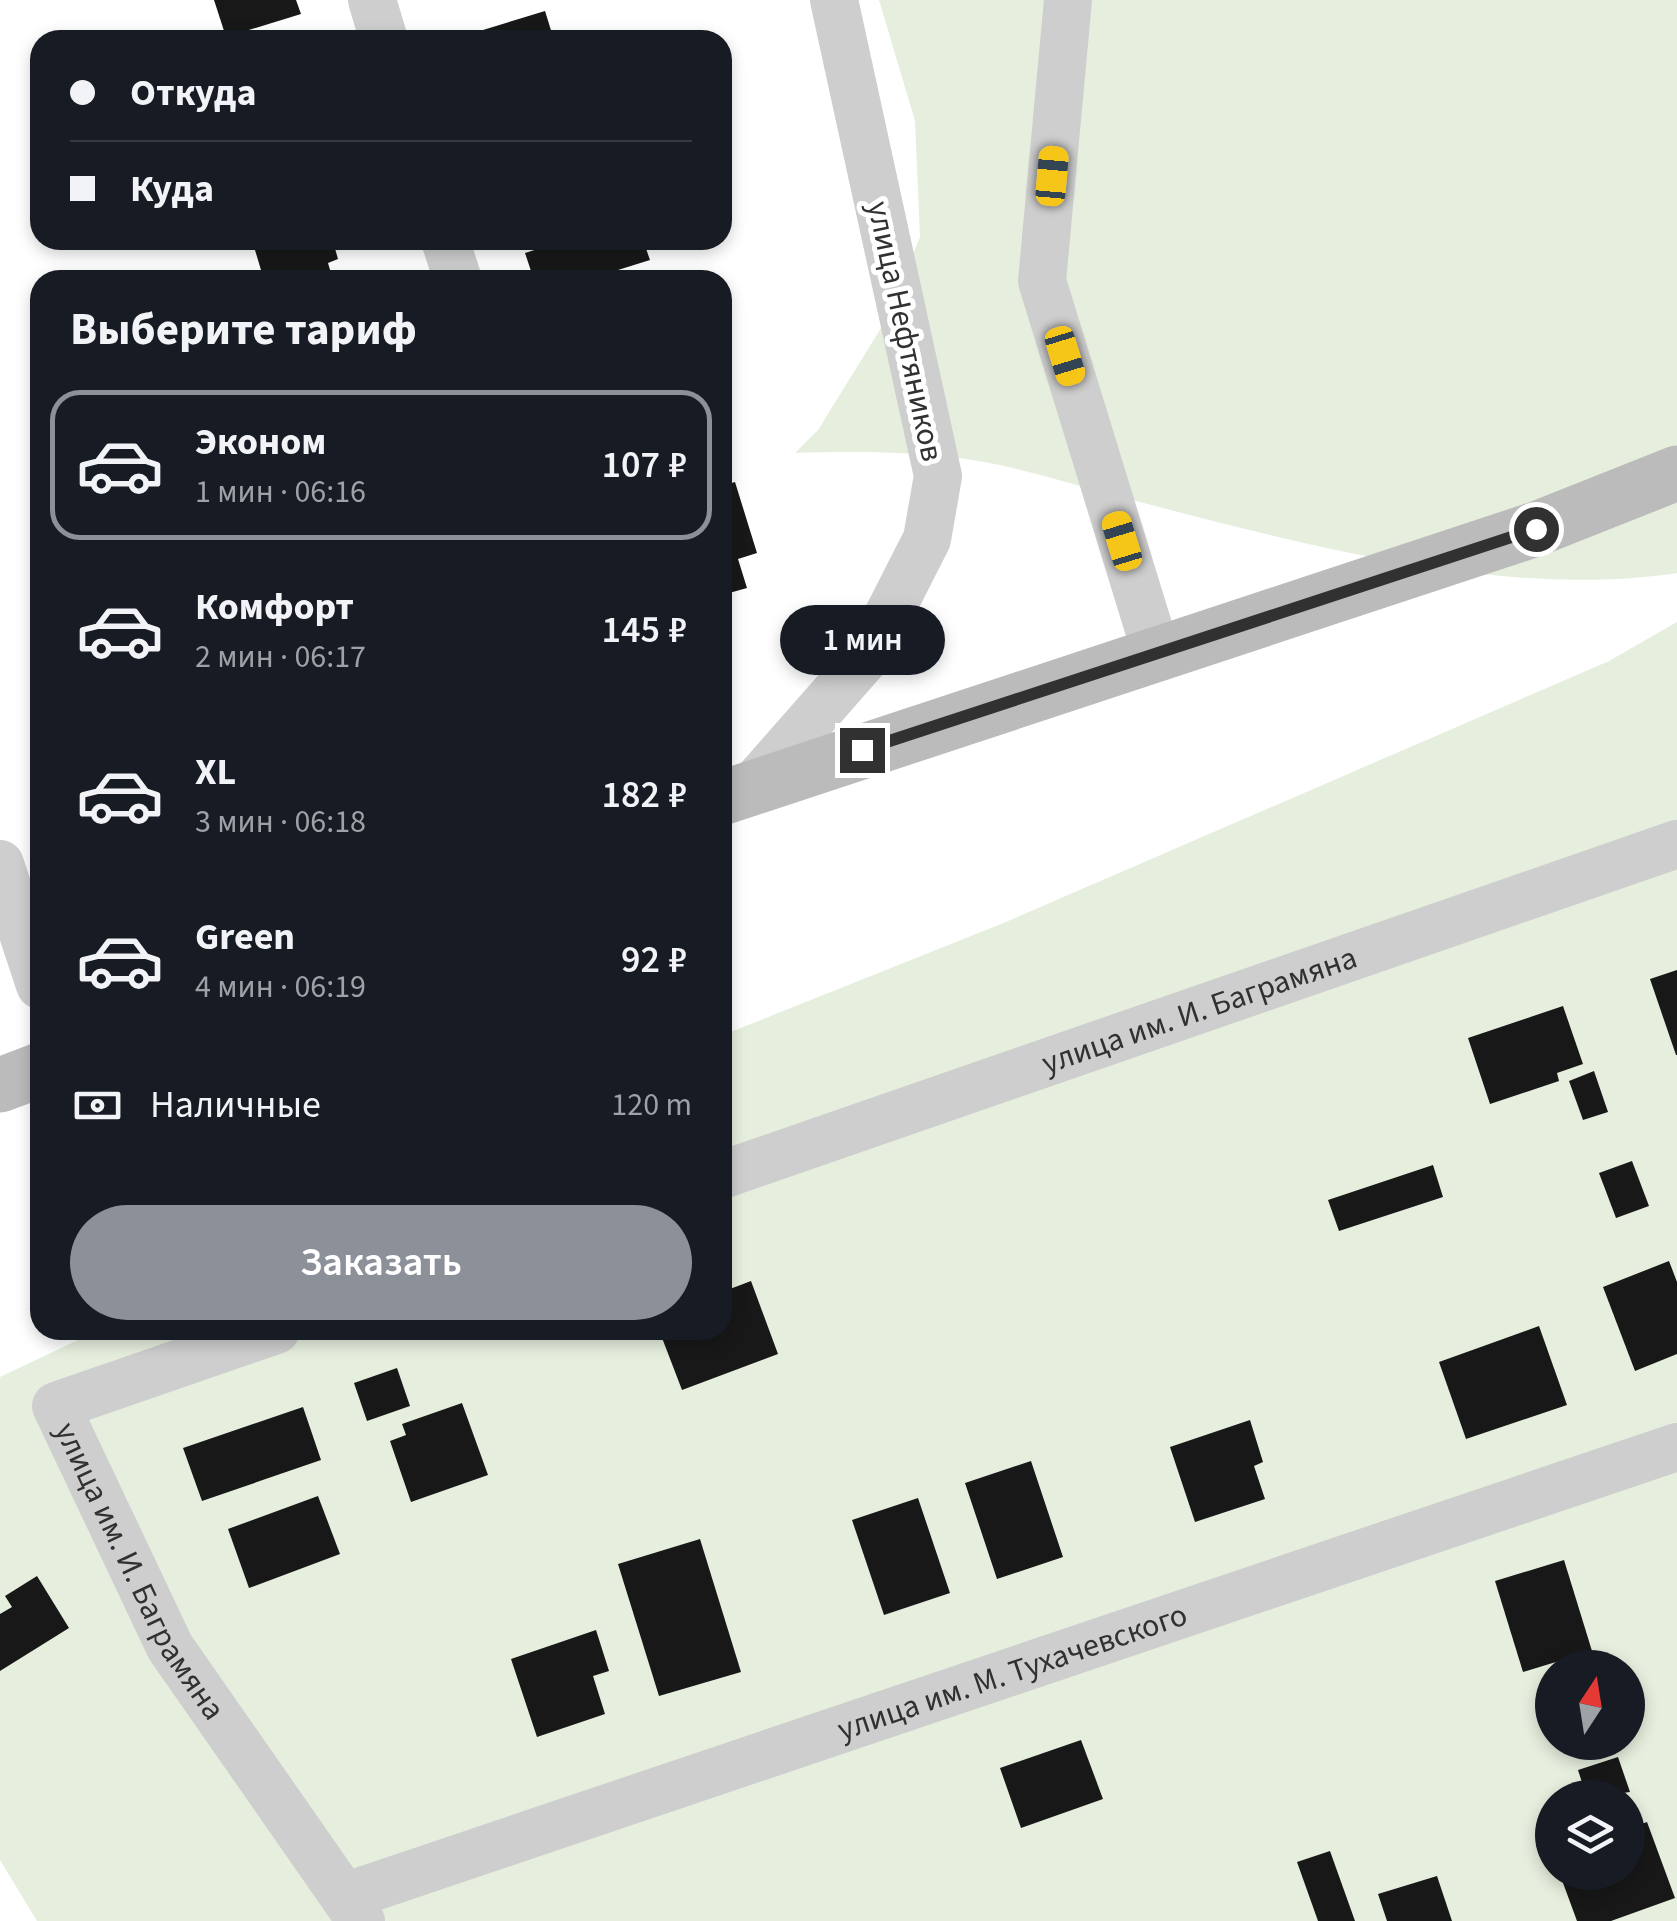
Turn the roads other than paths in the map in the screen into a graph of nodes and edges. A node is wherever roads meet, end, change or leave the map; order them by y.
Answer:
1 (372, 0) edge
2 (834, 0) edge
3 (1068, 0) edge
4 (381, 30) edge
5 (1677, 473) edge
6 (1156, 652) junction
7 (737, 793) edge
8 (1677, 844) edge
9 (0, 864) edge
10 (30, 954) edge
11 (30, 1074) edge
12 (0, 1085) edge
13 (732, 1172) edge
14 (247, 1340) edge
15 (1677, 1447) edge
16 (354, 1908) edge

1 - 4 street
2 - 7 street, улица Нефтяников
3 - 6 street
5 - 6 street
6 - 7 street
8 - 13 street, улица им. И. Баграмяна
9 - 10 street
11 - 12 street
14 - 16 street, улица им. И. Баграмяна
15 - 16 street, улица им. М. Тухачевского

